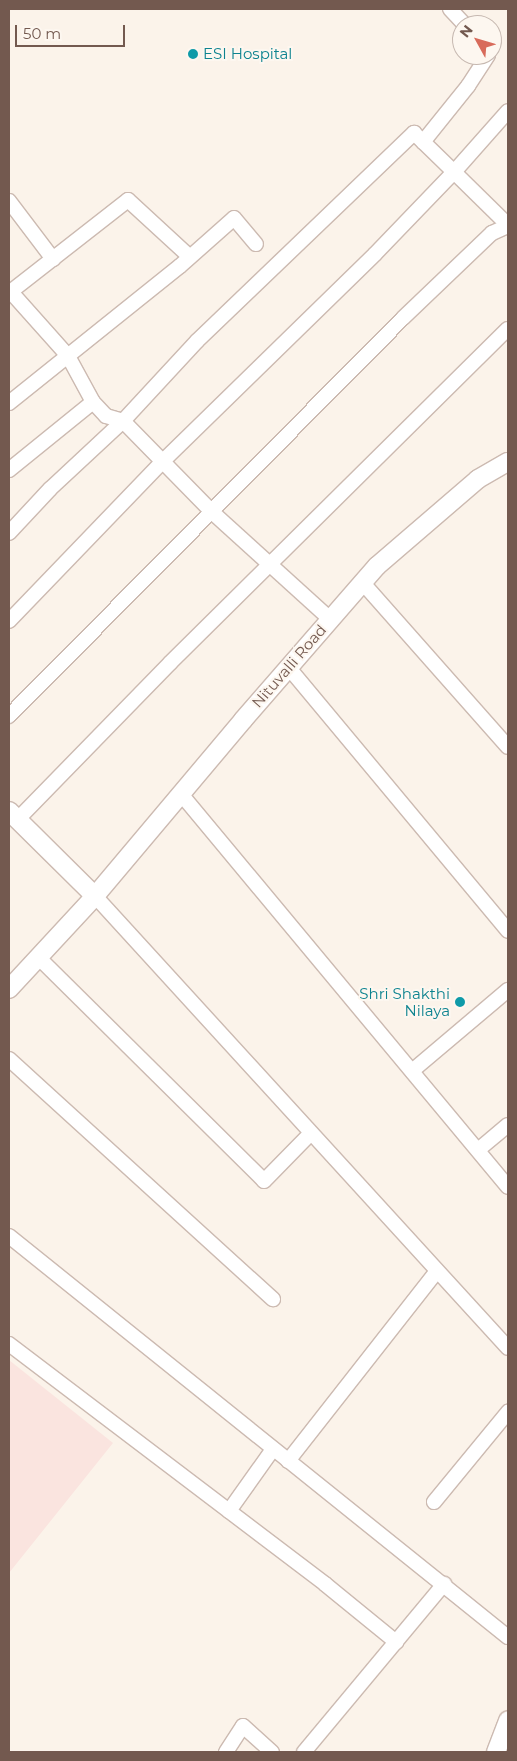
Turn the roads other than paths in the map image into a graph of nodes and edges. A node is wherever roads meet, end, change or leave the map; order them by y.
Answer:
1 (482, 65) edge
2 (508, 111) edge
3 (423, 142) junction
4 (454, 172) junction
5 (9, 201) edge
6 (508, 225) edge
7 (256, 244) dead end
8 (190, 257) junction
9 (53, 259) junction
10 (10, 293) edge
11 (508, 329) edge
12 (68, 356) junction
13 (93, 402) junction
14 (9, 403) edge
15 (123, 421) junction
16 (162, 461) junction
17 (508, 462) edge
18 (9, 470) edge
19 (212, 512) junction
20 (9, 533) edge
21 (270, 565) junction
22 (362, 582) junction
23 (330, 619) junction
24 (9, 621) edge
25 (289, 668) junction
26 (9, 716) edge
27 (508, 747) edge
28 (181, 794) junction
29 (13, 815) edge
30 (95, 896) junction
31 (508, 931) edge
32 (38, 957) junction
33 (9, 990) edge
34 (508, 990) edge
35 (9, 1059) edge
36 (412, 1071) junction
37 (508, 1125) edge
38 (311, 1133) junction
39 (478, 1150) junction
40 (508, 1187) edge
41 (9, 1236) edge
42 (437, 1272) junction
43 (273, 1300) dead end
44 (9, 1344) edge
45 (508, 1348) edge
46 (508, 1412) edge
47 (273, 1449) junction
48 (288, 1461) junction
49 (434, 1502) dead end
50 (229, 1511) junction
51 (444, 1584) junction
52 (508, 1637) edge
53 (396, 1642) junction
54 (508, 1720) edge
55 (226, 1752) edge
56 (272, 1752) edge
57 (304, 1752) edge
58 (496, 1752) edge

1 - 3 street
2 - 4 street
3 - 4 street
3 - 15 street
4 - 6 street
4 - 16 street
5 - 9 street
6 - 19 street
7 - 8 street
8 - 9 street
8 - 12 street
9 - 10 street
10 - 12 street
11 - 21 street
12 - 13 street
12 - 14 street
13 - 15 street
13 - 18 street
15 - 16 street
15 - 20 street
16 - 19 street
16 - 24 street
17 - 22 street, Nituvalli Road
19 - 21 street
19 - 26 street
21 - 23 street
21 - 29 street
22 - 23 street, Nituvalli Road
22 - 27 street
23 - 25 street, Nituvalli Road
25 - 28 street, Nituvalli Road
25 - 31 street
28 - 30 street, Nituvalli Road
28 - 36 street
29 - 30 street
30 - 32 street, Nituvalli Road
30 - 38 street
32 - 33 street, Nituvalli Road
32 - 38 street
34 - 36 street
35 - 43 street
36 - 39 street
37 - 39 street
38 - 42 street
39 - 40 street
41 - 47 street
42 - 45 street
42 - 48 street
44 - 50 street
46 - 49 street
47 - 48 street
47 - 50 street
48 - 51 street
50 - 53 street
51 - 52 street
51 - 53 street
53 - 57 street
54 - 58 street
55 - 56 street

